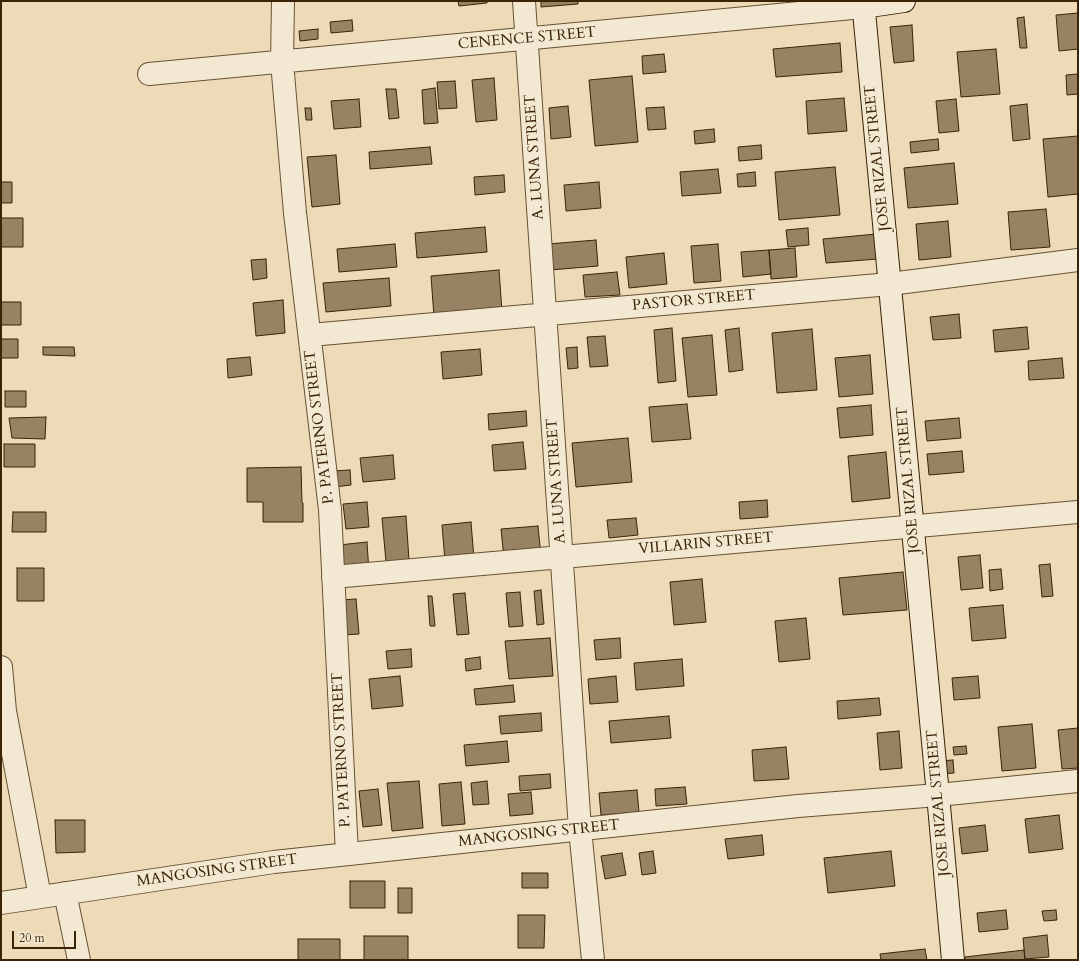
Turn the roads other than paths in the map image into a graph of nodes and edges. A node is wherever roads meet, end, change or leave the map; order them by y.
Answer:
1 (283, 1) edge
2 (524, 1) edge
3 (904, 1) edge
4 (863, 4) edge
5 (527, 39) junction
6 (282, 62) junction
7 (149, 74) dead end
8 (1078, 260) edge
9 (890, 284) junction
10 (546, 314) junction
11 (310, 334) junction
12 (1078, 512) edge
13 (913, 526) junction
14 (562, 557) junction
15 (333, 577) junction
16 (1, 667) edge
17 (1078, 781) edge
18 (938, 795) junction
19 (580, 830) junction
20 (347, 854) junction
21 (65, 893) junction
22 (40, 897) junction
23 (1, 903) edge
24 (79, 960) edge
25 (593, 960) edge
26 (953, 960) edge

1 - 6 street, P. PATERNO STREET
2 - 5 street, A. LUNA STREET
3 - 4 street, CENENCE STREET
4 - 5 street, CENENCE STREET
4 - 9 street, JOSE RIZAL STREET
5 - 6 street, CENENCE STREET
5 - 10 street, A. LUNA STREET
6 - 7 street, CENENCE STREET
6 - 11 street, P. PATERNO STREET
8 - 9 street, PASTOR STREET
9 - 10 street, PASTOR STREET
9 - 13 street, JOSE RIZAL STREET
10 - 11 street, PASTOR STREET
10 - 14 street, A. LUNA STREET
11 - 15 street, P. PATERNO STREET
12 - 13 street, VILLARIN STREET
13 - 14 street, VILLARIN STREET
13 - 18 street, JOSE RIZAL STREET
14 - 15 street, VILLARIN STREET
14 - 19 street, A. LUNA STREET
15 - 20 street, P. PATERNO STREET
16 - 22 street
17 - 18 street, MANGOSING STREET
18 - 19 street, MANGOSING STREET
18 - 26 street, JOSE RIZAL STREET
19 - 20 street, MANGOSING STREET
19 - 25 street, A. LUNA STREET
20 - 21 street, MANGOSING STREET
21 - 22 street, MANGOSING STREET
21 - 24 street
22 - 23 street, MANGOSING STREET

